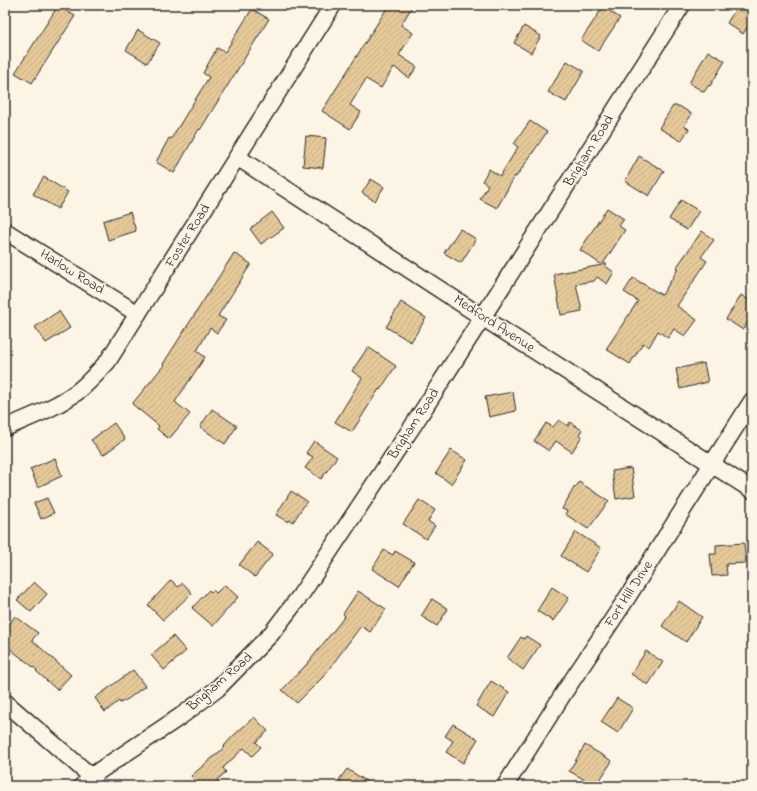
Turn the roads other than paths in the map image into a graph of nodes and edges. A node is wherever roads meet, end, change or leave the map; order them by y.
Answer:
1 (333, 5) edge
2 (682, 5) edge
3 (237, 157) junction
4 (5, 231) edge
5 (138, 314) junction
6 (482, 317) junction
7 (752, 401) edge
8 (5, 428) edge
9 (712, 463) junction
10 (752, 490) edge
11 (5, 702) edge
12 (87, 781) edge
13 (505, 786) edge

1 - 3 street, Foster Road
2 - 6 street, Brigham Road
3 - 5 street, Foster Road
3 - 6 street, Medford Avenue
4 - 5 street, Harlow Road
5 - 8 street, Foster Road
6 - 9 street, Medford Avenue
6 - 12 street, Brigham Road
7 - 9 street, Fort Hill Drive
9 - 10 street, Medford Avenue
9 - 13 street, Fort Hill Drive
11 - 12 street

